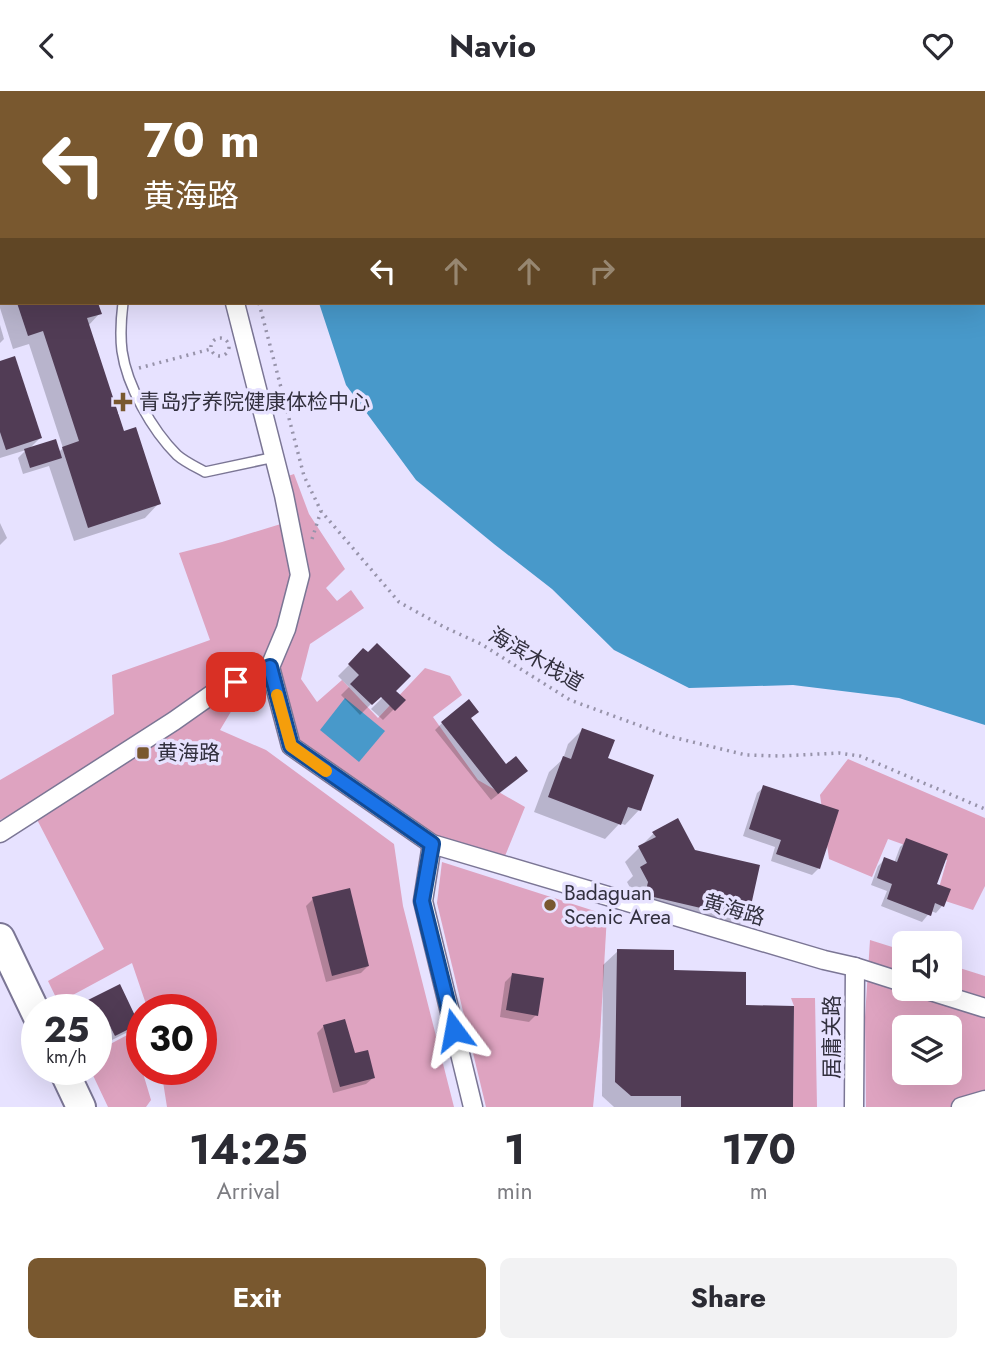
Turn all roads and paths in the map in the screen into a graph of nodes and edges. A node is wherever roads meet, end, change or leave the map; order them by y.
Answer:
1 (123, 305) edge
2 (236, 305) edge
3 (260, 305) edge
4 (211, 349) junction
5 (128, 371) junction
6 (275, 457) junction
7 (270, 667) junction
8 (985, 809) edge
9 (0, 833) edge
10 (432, 844) junction
11 (0, 938) edge
12 (855, 967) junction
13 (892, 979) edge
14 (27, 994) edge
15 (962, 1001) edge
16 (985, 1008) edge
17 (71, 1085) edge
18 (985, 1100) edge
19 (81, 1107) edge
20 (473, 1107) edge
21 (854, 1107) edge
22 (961, 1107) edge

1 - 5 lane
2 - 6 street
3 - 8 path, 海滨木栈道
4 - 4 path
4 - 5 path
5 - 6 lane
6 - 7 street
7 - 9 street
7 - 10 street, 黄海路
10 - 12 street, 黄海路
10 - 20 street
11 - 14 main road
12 - 13 street, 黄海路
12 - 21 street, 居庸关路
15 - 16 street
17 - 19 main road
18 - 22 street

